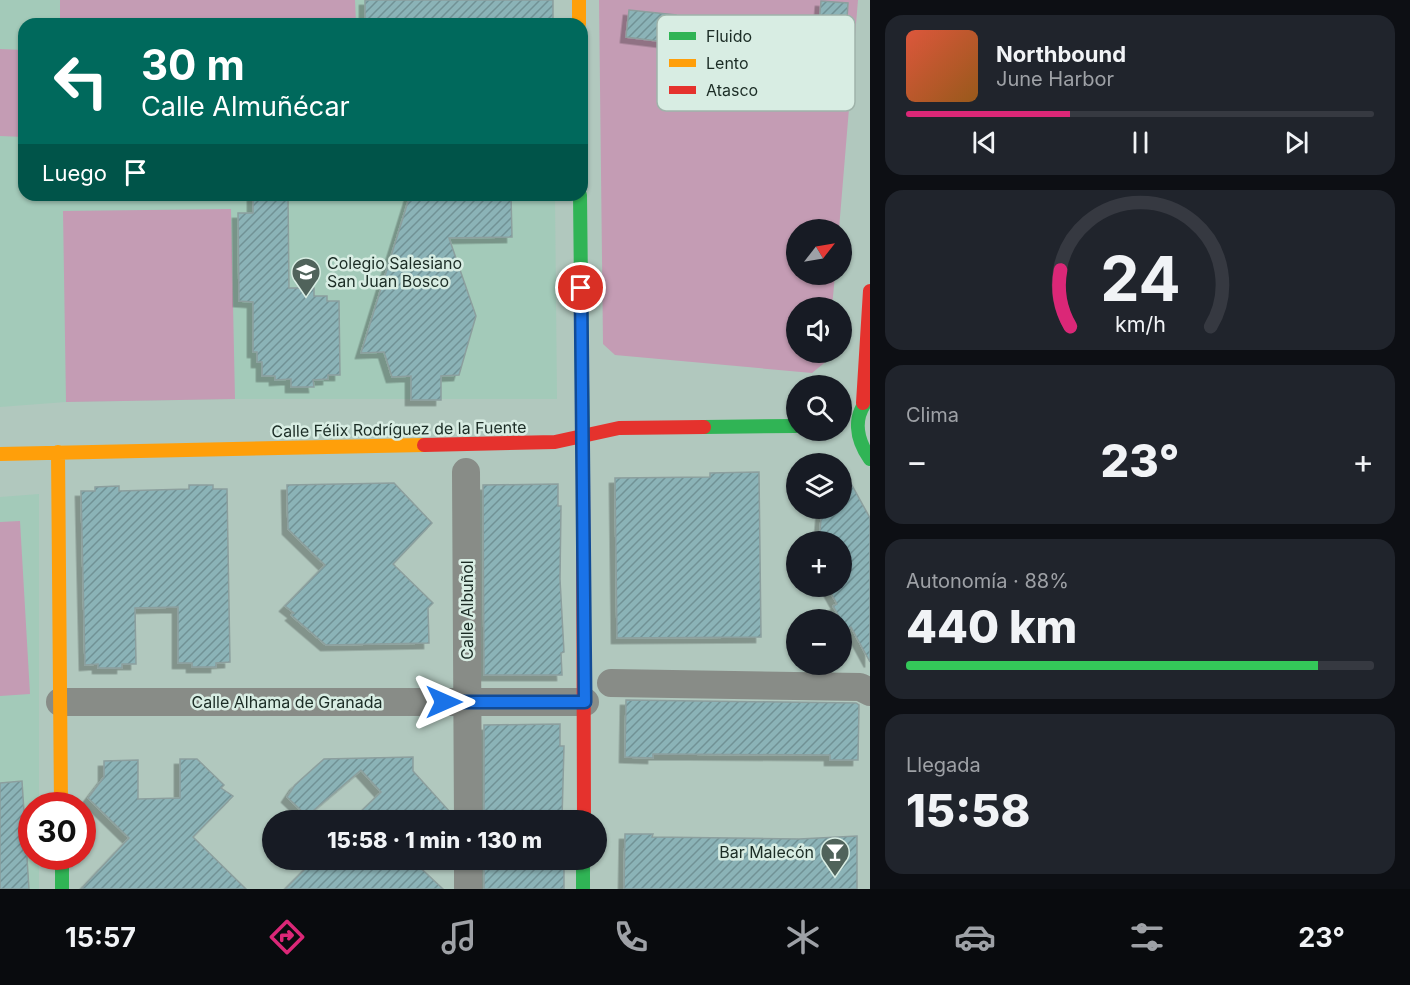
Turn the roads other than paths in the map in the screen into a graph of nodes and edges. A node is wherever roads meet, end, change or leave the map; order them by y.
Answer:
1 (579, 0) edge
2 (579, 18) edge
3 (580, 201) edge
4 (870, 291) edge
5 (867, 400) edge
6 (786, 426) edge
7 (583, 436) junction
8 (58, 452) junction
9 (0, 454) edge
10 (870, 459) edge
11 (466, 472) dead end
12 (611, 683) dead end
13 (870, 692) edge
14 (60, 702) junction
15 (467, 702) junction
16 (585, 702) junction
17 (62, 792) edge
18 (468, 810) edge
19 (584, 810) edge
20 (62, 870) edge
21 (468, 870) edge
22 (583, 870) edge
23 (62, 889) edge
24 (468, 889) edge
25 (583, 889) edge

1 - 2 street
3 - 7 street
4 - 5 street
5 - 10 street
6 - 7 street, Calle Félix Rodríguez de la Fuente
7 - 8 street, Calle Félix Rodríguez de la Fuente
7 - 16 street
8 - 9 street, Calle Félix Rodríguez de la Fuente
8 - 14 street
11 - 15 street, Calle Albuñol
12 - 13 street
14 - 15 street, Calle Alhama de Granada
14 - 17 street
15 - 16 street, Calle Alhama de Granada
15 - 18 street, Calle Albuñol
16 - 19 street
20 - 23 street
21 - 24 street
22 - 25 street

